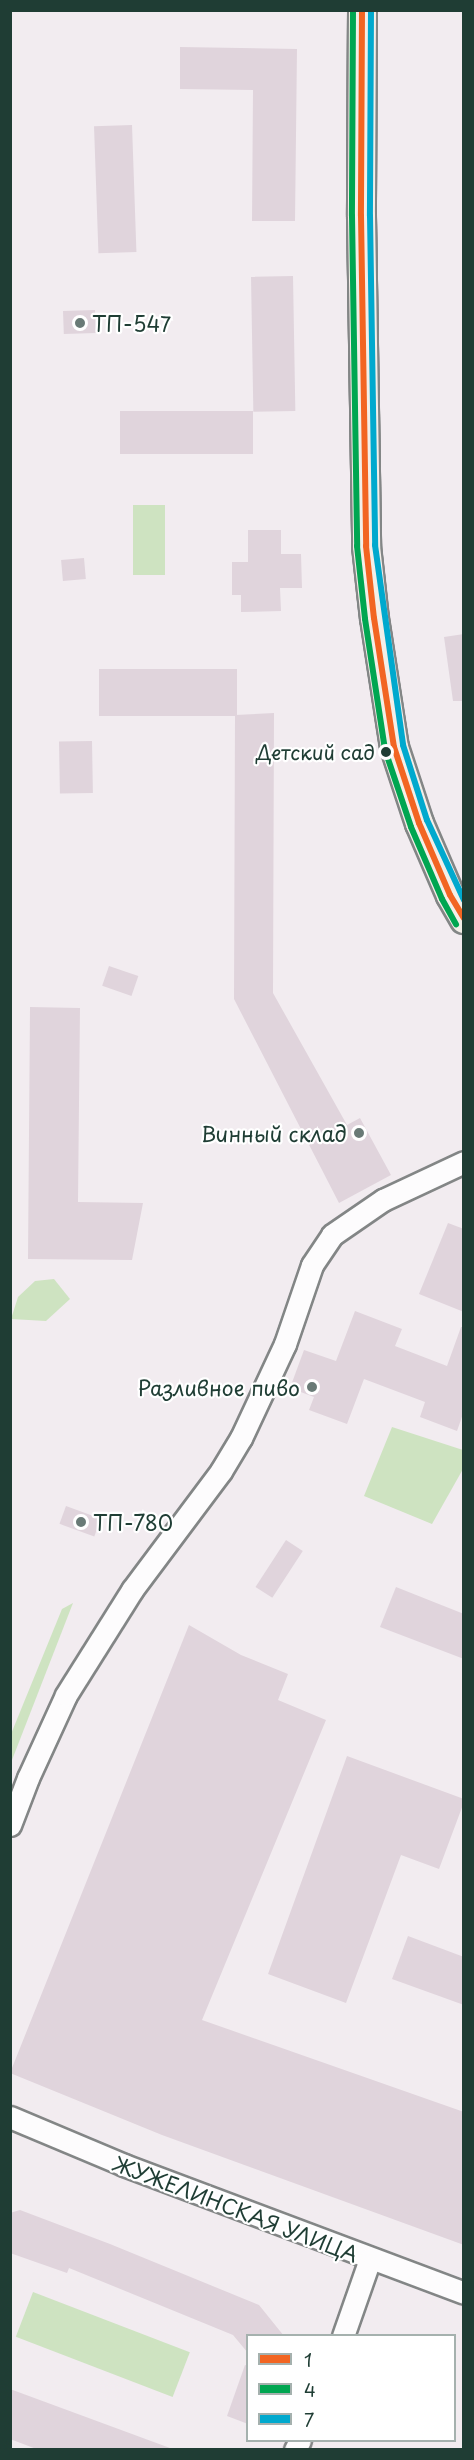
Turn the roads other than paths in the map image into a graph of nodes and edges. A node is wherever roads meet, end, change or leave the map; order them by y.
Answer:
1 (362, 10) edge
2 (464, 919) edge
3 (464, 1162) edge
4 (10, 1825) edge
5 (10, 2117) edge
6 (370, 2259) junction
7 (464, 2293) edge
8 (344, 2334) edge

1 - 2 main road
3 - 4 street
5 - 6 street, ЖУЖЕЛИНСКАЯ УЛИЦА
6 - 7 street, ЖУЖЕЛИНСКАЯ УЛИЦА
6 - 8 street

